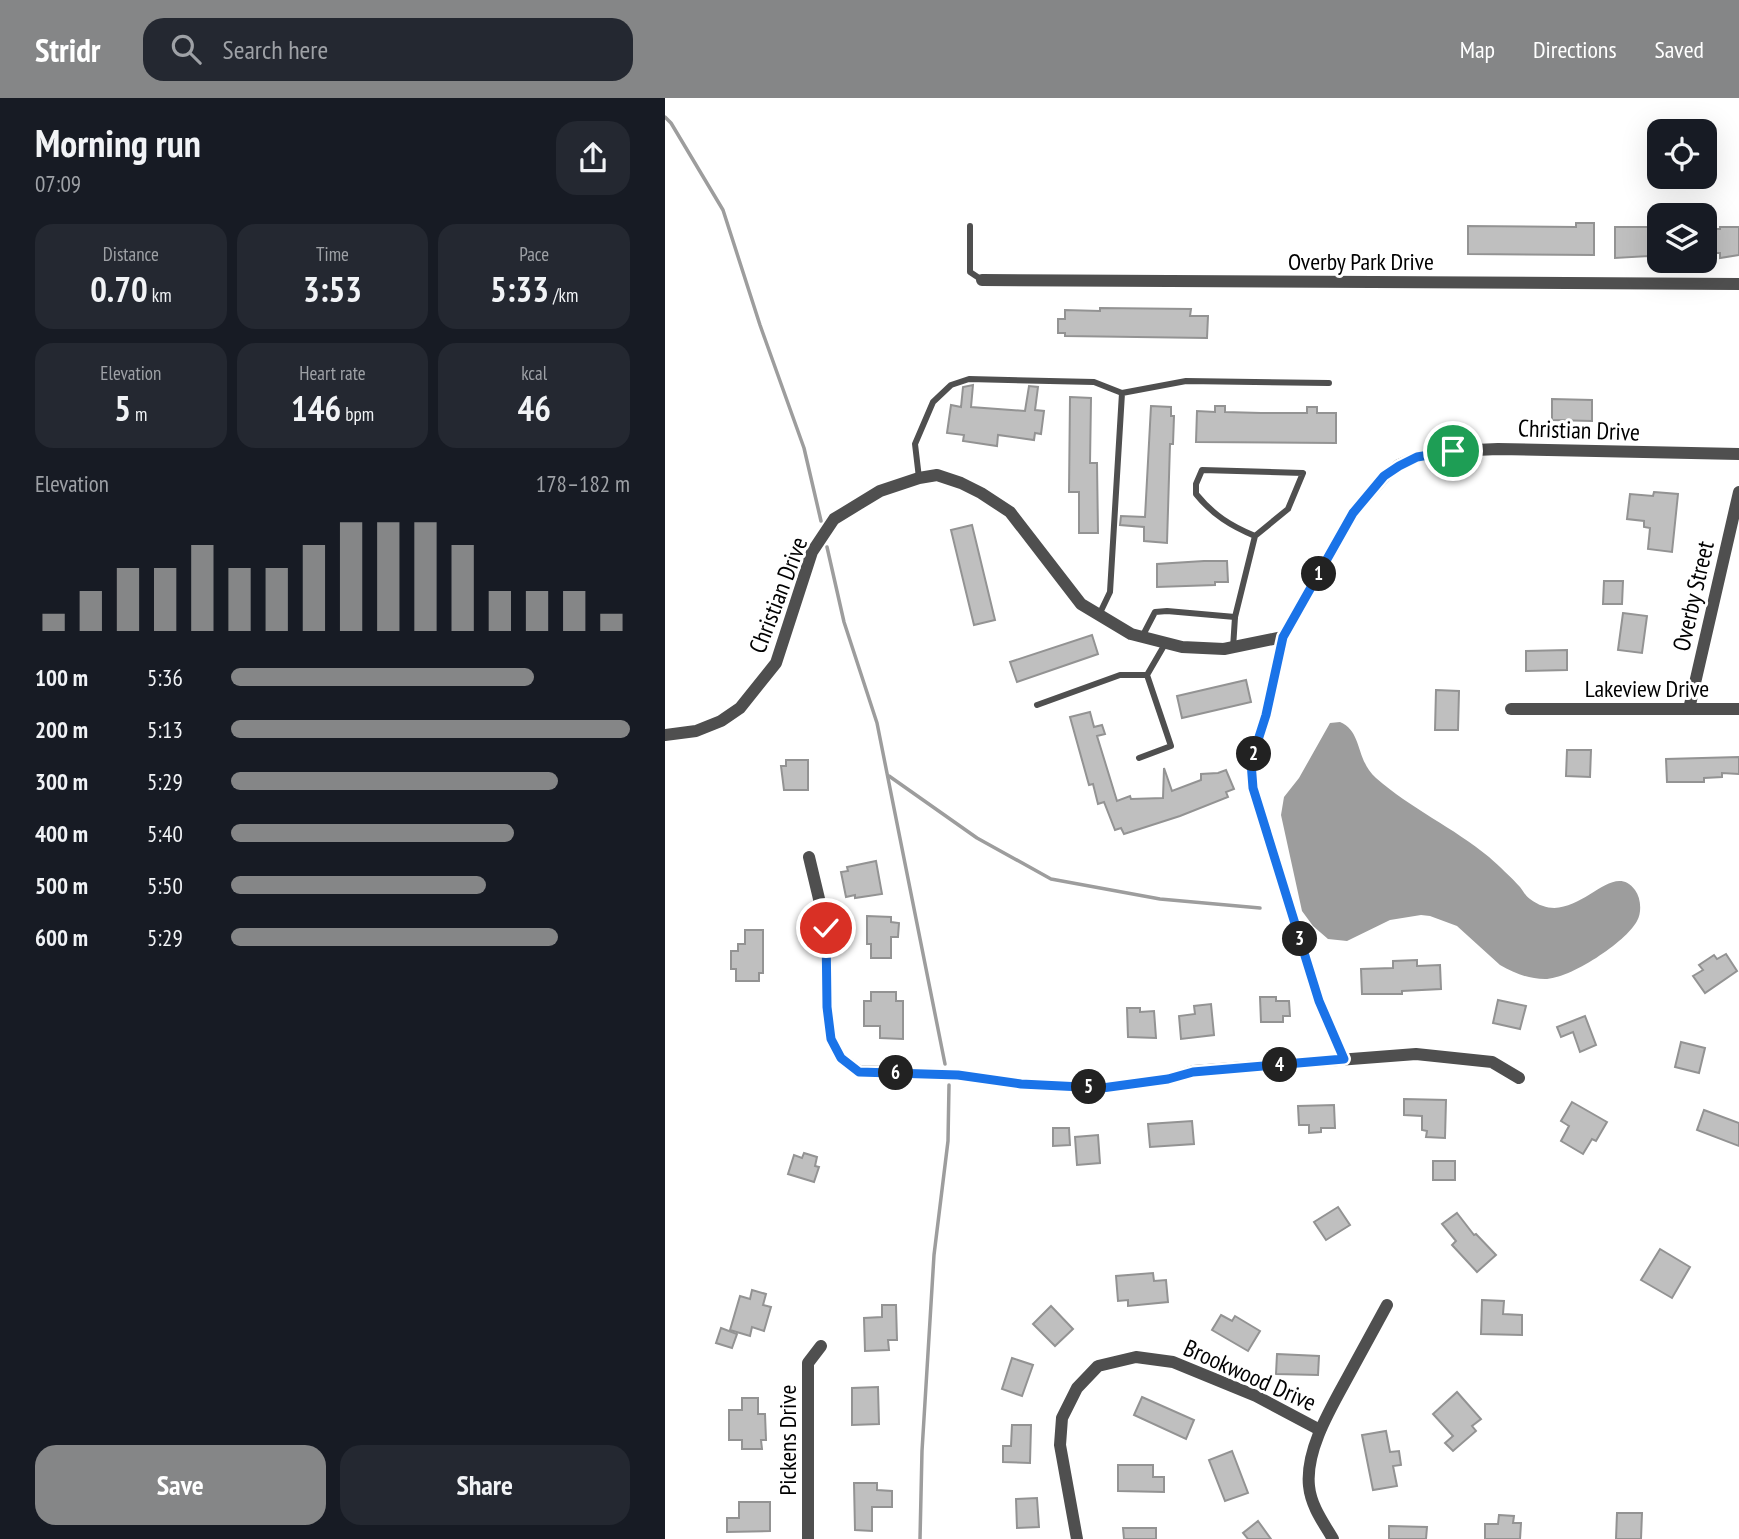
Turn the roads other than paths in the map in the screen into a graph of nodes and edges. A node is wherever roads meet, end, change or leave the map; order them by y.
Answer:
1 (969, 226) dead end
2 (982, 279) joint
3 (1739, 284) edge
4 (1329, 383) dead end
5 (1122, 393) junction
6 (1739, 454) edge
7 (919, 478) junction
8 (1739, 492) edge
9 (1255, 536) junction
10 (1098, 615) junction
11 (1235, 617) junction
12 (1142, 637) junction
13 (1283, 637) junction
14 (1165, 644) junction
15 (1233, 648) junction
16 (1147, 675) junction
17 (1037, 705) dead end
18 (1511, 709) dead end
19 (1689, 709) junction
20 (1739, 709) edge
21 (665, 735) edge
22 (1139, 758) dead end
23 (809, 857) dead end
24 (1344, 1059) junction
25 (1518, 1078) dead end
26 (1387, 1305) dead end
27 (821, 1346) dead end
28 (1320, 1430) junction
29 (808, 1539) edge
30 (1077, 1539) edge
31 (1333, 1539) edge

1 - 2 lane
2 - 3 street, Overby Park Drive
4 - 5 lane
5 - 7 lane
5 - 10 lane
6 - 13 street, Christian Drive
7 - 10 street, Christian Drive
7 - 21 street, Christian Drive
8 - 19 street, Overby Street
9 - 9 lane
9 - 11 lane
10 - 12 street, Christian Drive
11 - 12 lane
11 - 15 lane
12 - 14 street, Christian Drive
13 - 15 street, Christian Drive
13 - 24 street
14 - 15 street, Christian Drive
14 - 16 lane
16 - 17 lane
16 - 22 lane
18 - 19 street, Lakeview Drive
19 - 20 street, Lakeview Drive
23 - 24 street
24 - 25 street
26 - 28 street
27 - 29 street, Pickens Drive
28 - 30 street, Brookwood Drive
28 - 31 street

